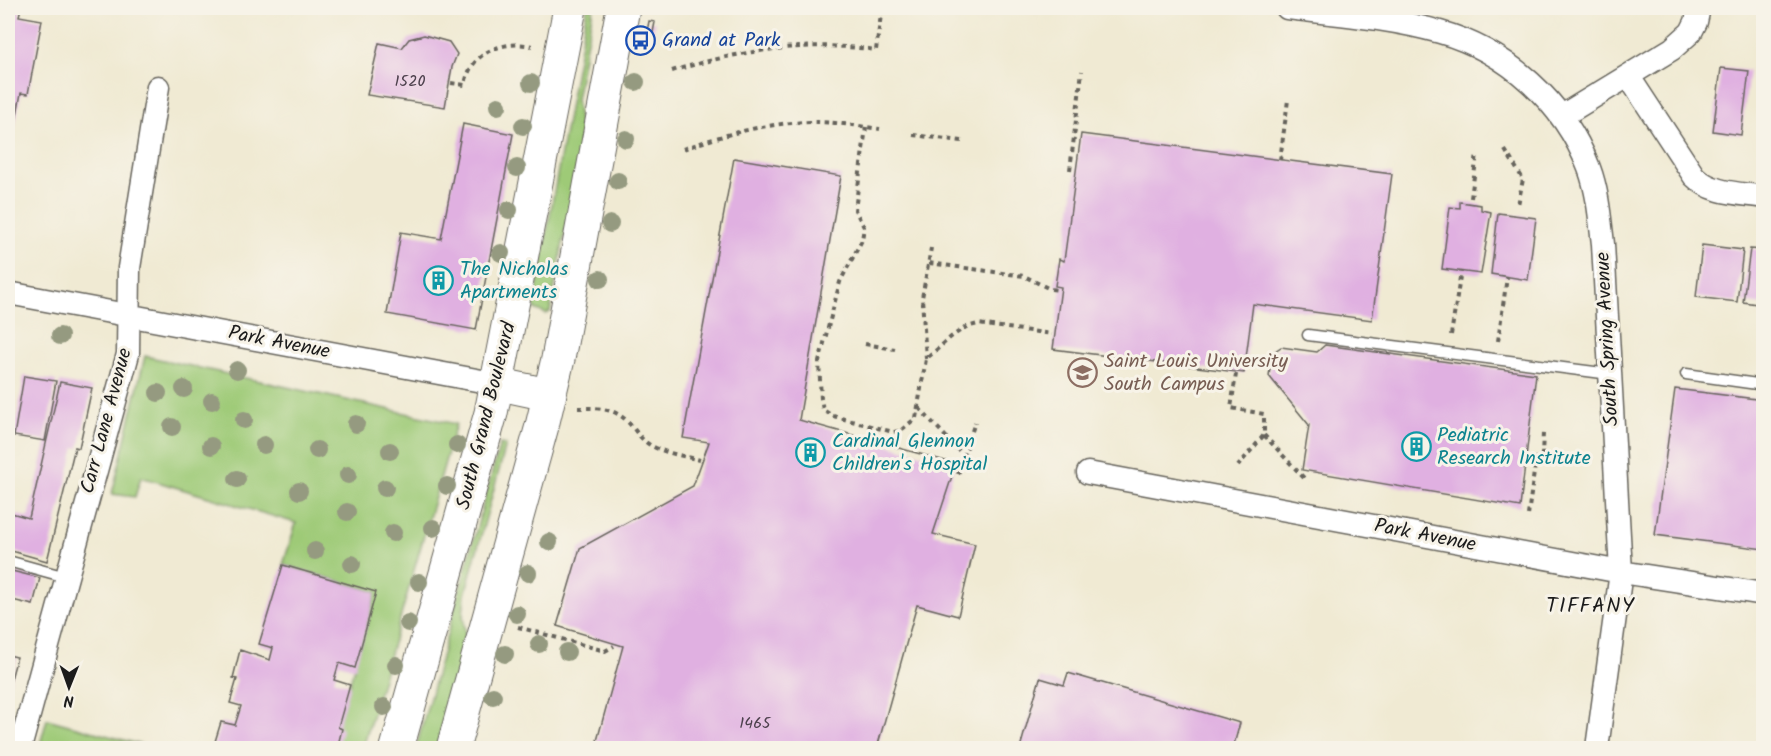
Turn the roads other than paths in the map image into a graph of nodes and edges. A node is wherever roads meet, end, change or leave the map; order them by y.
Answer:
1 (570, 8) edge
2 (622, 8) edge
3 (1287, 8) edge
4 (1699, 8) edge
5 (1629, 77) junction
6 (158, 87) dead end
7 (1562, 116) junction
8 (1764, 197) edge
9 (8, 293) edge
10 (128, 315) junction
11 (1308, 335) dead end
12 (1610, 374) junction
13 (1686, 374) dead end
14 (498, 384) junction
15 (1764, 385) edge
16 (564, 401) junction
17 (1088, 473) dead end
18 (8, 561) edge
19 (1621, 572) junction
20 (66, 577) junction
21 (1764, 594) edge
22 (20, 748) edge
23 (397, 748) edge
24 (453, 748) edge
25 (1597, 748) edge

1 - 14 main road, South Grand Boulevard
2 - 16 main road
3 - 7 street, South Spring Avenue
4 - 5 street
5 - 7 street
5 - 8 street
6 - 10 street, Carr Lane Avenue
7 - 12 street, South Spring Avenue
9 - 10 street, Park Avenue
10 - 14 street, Park Avenue
10 - 20 street, Carr Lane Avenue
11 - 12 lane
12 - 19 street, South Spring Avenue
13 - 15 lane
14 - 16 street, Park Avenue
14 - 23 main road, South Grand Boulevard
16 - 24 main road
17 - 19 street, Park Avenue
18 - 20 lane
19 - 21 street, Park Avenue
19 - 25 street, South Spring Avenue
20 - 22 street, Carr Lane Avenue

